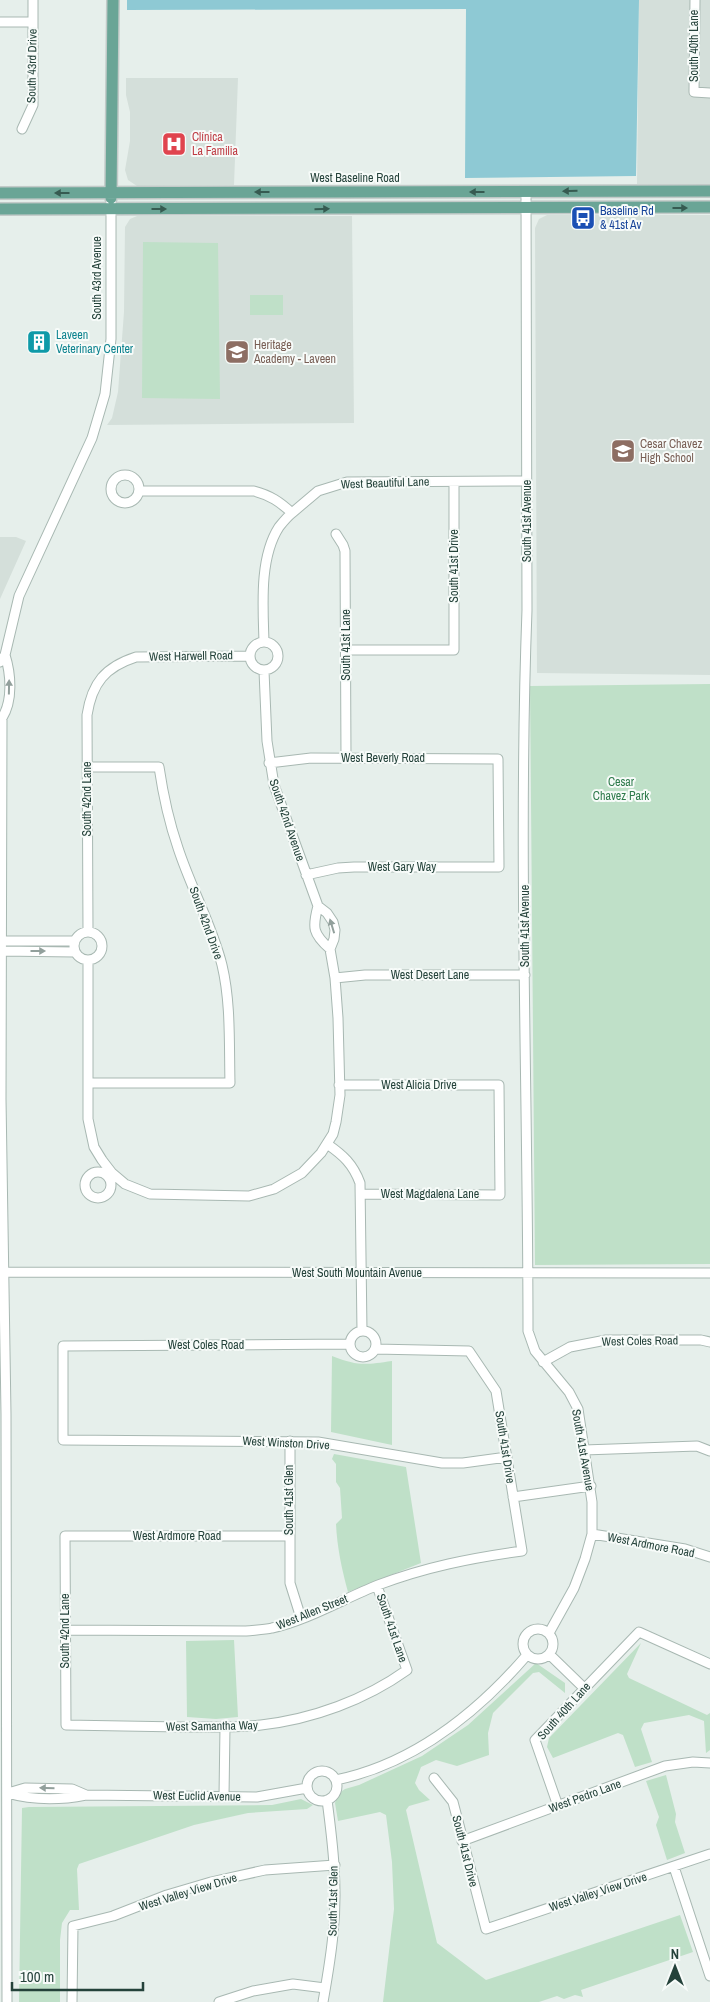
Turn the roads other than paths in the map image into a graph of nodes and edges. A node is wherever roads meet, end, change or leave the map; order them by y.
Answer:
1 (34, 0) edge
2 (113, 0) edge
3 (695, 0) edge
4 (0, 22) edge
5 (33, 22) junction
6 (710, 93) edge
7 (22, 129) dead end
8 (710, 191) edge
9 (526, 192) junction
10 (0, 193) edge
11 (111, 200) junction
12 (526, 207) junction
13 (710, 208) edge
14 (0, 209) edge
15 (527, 481) junction
16 (454, 482) junction
17 (139, 491) dead end
18 (292, 512) junction
19 (336, 534) dead end
20 (264, 642) junction
21 (346, 650) junction
22 (250, 656) junction
23 (2, 658) edge
24 (264, 671) junction
25 (106, 672) joint
26 (1, 717) edge
27 (346, 758) junction
28 (269, 763) junction
29 (87, 767) junction
30 (499, 868) joint
31 (306, 875) junction
32 (318, 906) junction
33 (88, 931) junction
34 (1, 941) edge
35 (74, 941) junction
36 (330, 949) junction
37 (1, 951) junction
38 (74, 952) junction
39 (88, 960) junction
40 (525, 975) junction
41 (335, 978) junction
42 (88, 1083) junction
43 (339, 1085) junction
44 (1, 1099) edge
45 (327, 1144) junction
46 (361, 1194) junction
47 (500, 1195) joint
48 (5, 1272) junction
49 (363, 1273) junction
50 (528, 1273) junction
51 (710, 1273) edge
52 (362, 1331) junction
53 (710, 1342) edge
54 (349, 1344) junction
55 (375, 1349) junction
56 (543, 1362) junction
57 (3, 1414) edge
58 (63, 1440) joint
59 (290, 1440) junction
60 (584, 1450) junction
61 (710, 1451) edge
62 (507, 1457) junction
63 (591, 1486) junction
64 (513, 1497) junction
65 (592, 1534) junction
66 (65, 1536) joint
67 (289, 1536) junction
68 (522, 1551) joint
69 (710, 1557) edge
70 (377, 1586) junction
71 (3, 1605) edge
72 (301, 1618) junction
73 (64, 1630) junction
74 (549, 1633) junction
75 (548, 1654) junction
76 (527, 1655) junction
77 (710, 1664) edge
78 (407, 1670) joint
79 (584, 1688) junction
80 (66, 1725) joint
81 (225, 1727) junction
82 (710, 1763) edge
83 (434, 1778) dead end
84 (336, 1780) junction
85 (307, 1788) junction
86 (224, 1796) junction
87 (5, 1797) edge
88 (327, 1800) junction
89 (558, 1806) junction
90 (462, 1841) junction
91 (710, 1854) edge
92 (334, 1864) junction
93 (674, 1867) junction
94 (486, 1929) joint
95 (710, 1976) edge
96 (325, 1988) junction
97 (8, 2002) edge
98 (72, 2002) edge
99 (219, 2002) edge
100 (323, 2002) edge

1 - 5 street, South 43rd Drive
2 - 11 main road, South 43rd Avenue
3 - 6 street, South 40th Lane
4 - 5 street
5 - 7 street, South 43rd Drive
8 -> 9 main road, West Baseline Road
9 -> 11 main road, West Baseline Road
9 - 12 street, South 41st Avenue
11 -> 10 main road, West Baseline Road
11 -> 12 main road, West Baseline Road
11 - 14 main road, West Baseline Road
11 - 23 street, South 43rd Avenue
12 -> 13 main road, West Baseline Road
12 - 15 street, South 41st Avenue
15 - 16 street, West Beautiful Lane
15 - 40 street, South 41st Avenue
16 - 18 street, West Beautiful Lane
16 - 21 street, South 41st Drive
17 - 18 street
18 - 20 street
19 - 21 street, South 41st Lane
20 - 22 street
20 - 24 street
21 - 27 street, South 41st Lane
22 - 24 street
22 - 25 street, West Harwell Road
26 -> 23 street, South 43rd Avenue
24 - 28 street, South 42nd Avenue
25 - 29 street, South 42nd Lane
26 - 34 street, South 43rd Avenue
27 - 28 street, West Beverly Road
27 - 30 street, West Beverly Road
28 - 31 street, South 42nd Avenue
29 - 33 street, South 42nd Lane
29 - 42 street, South 42nd Drive
30 - 31 street, West Gary Way
31 - 32 street, South 42nd Avenue
32 - 36 street, South 42nd Avenue
36 -> 32 street, South 42nd Avenue
33 - 35 street
33 - 39 street
34 - 35 street
34 - 37 street, South 43rd Avenue
35 - 38 street
36 - 41 street, South 42nd Avenue
37 -> 38 street
37 - 44 street, South 43rd Avenue
38 - 39 street
39 - 42 street
40 - 41 street, West Desert Lane
40 - 50 street, South 41st Avenue
41 - 43 street, South 42nd Avenue
42 - 45 street
43 - 45 street, South 42nd Avenue
43 - 47 street, West Alicia Drive
44 - 48 street, South 43rd Avenue
45 - 46 street
46 - 47 street, West Magdalena Lane
46 - 49 street
48 - 49 street, West South Mountain Avenue
48 - 57 street, South 43rd Avenue
49 - 50 street, West South Mountain Avenue
49 - 52 street
50 - 51 street, West South Mountain Avenue
50 - 56 street, South 41st Avenue
52 - 54 street
52 - 55 street
53 - 56 street, West Coles Road
54 - 55 street
54 - 58 street, West Coles Road
55 - 62 street, South 41st Drive
56 - 60 street, South 41st Avenue
57 - 71 street, South 43rd Avenue
58 - 59 street, West Winston Drive
59 - 62 street, West Winston Drive
59 - 67 street, South 41st Glen
60 - 61 street
60 - 63 street, South 41st Avenue
62 - 64 street, South 41st Drive
63 - 64 street
63 - 65 street, South 41st Avenue
64 - 68 street, South 41st Drive
65 - 69 street, West Ardmore Road
65 - 74 street, South 41st Avenue
66 - 67 street, West Ardmore Road
66 - 73 street, South 42nd Lane
67 - 72 street, South 41st Glen
68 - 70 street, West Allen Street
70 - 72 street, West Allen Street
70 - 78 street, South 41st Lane
71 - 87 street, South 43rd Avenue
72 - 73 street, West Allen Street
73 - 80 street, South 42nd Lane
74 - 75 street
74 - 76 street
75 - 76 street
75 - 79 street
76 - 84 street
77 - 79 street, South 40th Lane
78 - 81 street, West Samantha Way
79 - 89 street, South 40th Lane
80 - 81 street, West Samantha Way
81 - 86 street
82 - 89 street, West Pedro Lane
83 - 90 street, South 41st Drive
84 - 85 street
84 - 88 street
85 - 86 street, West Euclid Avenue
85 - 88 street
86 - 87 street, West Euclid Avenue
87 - 97 street, South 43rd Avenue
88 - 92 street, South 41st Glen
89 - 90 street, West Pedro Lane
90 - 94 street, South 41st Drive
91 - 93 street, West Valley View Drive
92 - 96 street, South 41st Glen
92 - 98 street, West Valley View Drive
93 - 94 street, West Valley View Drive
93 - 95 street
96 - 99 street
96 - 100 street, South 41st Glen

